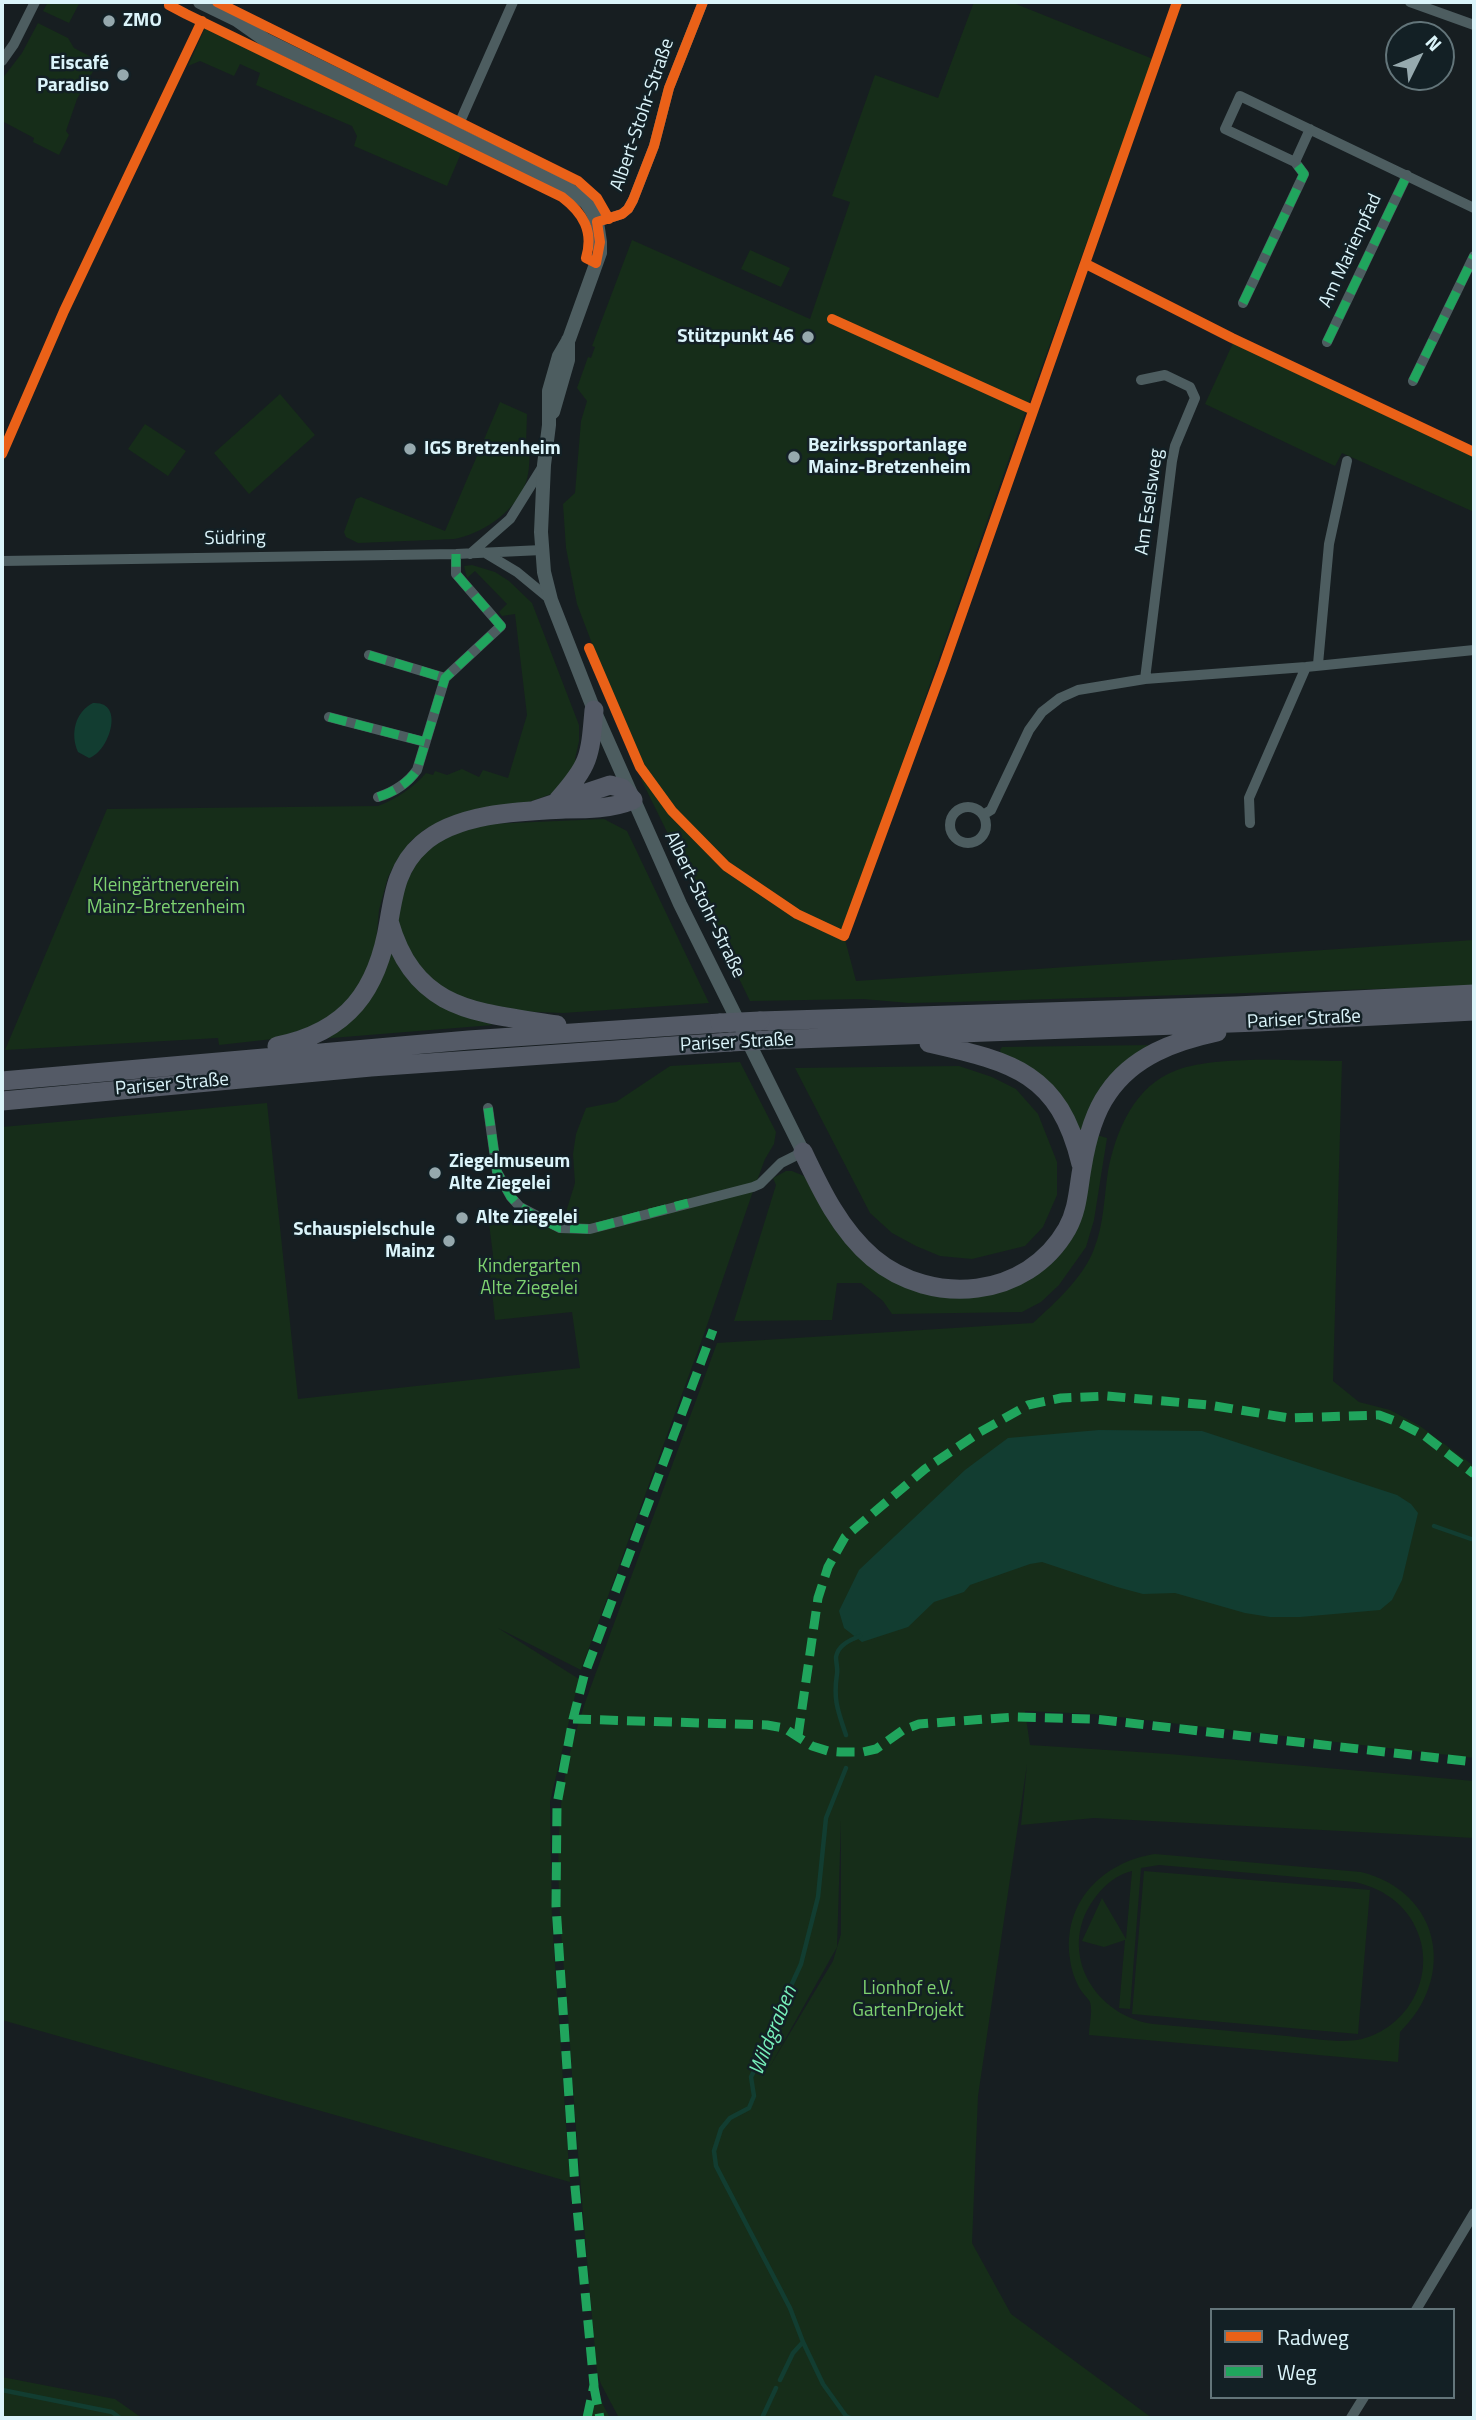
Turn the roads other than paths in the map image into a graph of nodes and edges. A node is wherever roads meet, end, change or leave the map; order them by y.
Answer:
1 (35, 2) edge
2 (201, 2) edge
3 (513, 2) edge
4 (1410, 2) edge
5 (702, 4) edge
6 (1474, 25) edge
7 (2, 61) edge
8 (1310, 129) junction
9 (455, 133) junction
10 (1295, 162) junction
11 (1406, 175) junction
12 (1474, 208) edge
13 (597, 222) junction
14 (1474, 256) edge
15 (1243, 303) dead end
16 (1327, 342) dead end
17 (1141, 380) dead end
18 (1413, 381) dead end
19 (1348, 461) dead end
20 (544, 465) junction
21 (542, 550) junction
22 (470, 554) junction
23 (487, 554) junction
24 (456, 555) junction
25 (2, 561) edge
26 (551, 600) junction
27 (1474, 650) edge
28 (369, 655) dead end
29 (1318, 664) junction
30 (1306, 667) junction
31 (445, 678) junction
32 (1144, 679) junction
33 (594, 710) junction
34 (329, 717) dead end
35 (425, 742) junction
36 (377, 797) dead end
37 (633, 800) junction
38 (556, 803) junction
39 (535, 810) junction
40 (984, 815) dead end
41 (1250, 822) dead end
42 (389, 920) junction
43 (1474, 994) edge
44 (1474, 1011) edge
45 (1258, 1022) junction
46 (589, 1030) junction
47 (902, 1037) junction
48 (197, 1063) junction
49 (2, 1081) edge
50 (2, 1101) edge
51 (488, 1108) dead end
52 (803, 1152) junction
53 (1082, 1169) junction
54 (1474, 2213) edge
55 (1417, 2308) edge
56 (1363, 2399) edge
57 (1351, 2418) edge

1 - 7 street
2 - 9 street
3 - 9 street
4 - 6 street
5 - 13 street, Albert-Stohr-Straße
8 - 10 street
8 - 10 street
8 - 11 street
9 - 13 street
10 - 15 street
11 - 12 street
11 - 16 street, Am Marienpfad
13 - 20 street, Albert-Stohr-Straße
14 - 18 street
17 - 32 street, Am Eselsweg
19 - 29 street
20 - 21 street, Albert-Stohr-Straße
20 - 22 street
21 - 23 street, Südring
21 - 26 street, Albert-Stohr-Straße
22 - 23 street, Südring
22 - 24 street, Südring
23 - 26 street
24 - 25 street, Südring
24 - 31 street
26 - 33 street, Albert-Stohr-Straße
27 - 29 street
28 - 31 street
29 - 30 street
30 - 32 street
30 - 41 street
31 - 35 street
32 - 40 street
33 - 37 street, Albert-Stohr-Straße
33 - 38 highway
34 - 35 street
35 - 36 street
37 - 38 highway
37 - 39 highway
37 - 52 street, Albert-Stohr-Straße
38 - 39 highway
39 - 42 highway
42 - 46 highway
42 - 48 highway
43 - 46 highway, Pariser Straße, bridge
44 - 45 highway, Pariser Straße
45 - 47 highway, Pariser Straße
45 - 53 highway
46 - 48 highway, Pariser Straße
47 - 50 highway, Pariser Straße, bridge
47 - 53 highway
48 - 49 highway, Pariser Straße
51 - 52 street
52 - 53 highway
54 - 55 street
56 - 57 street

